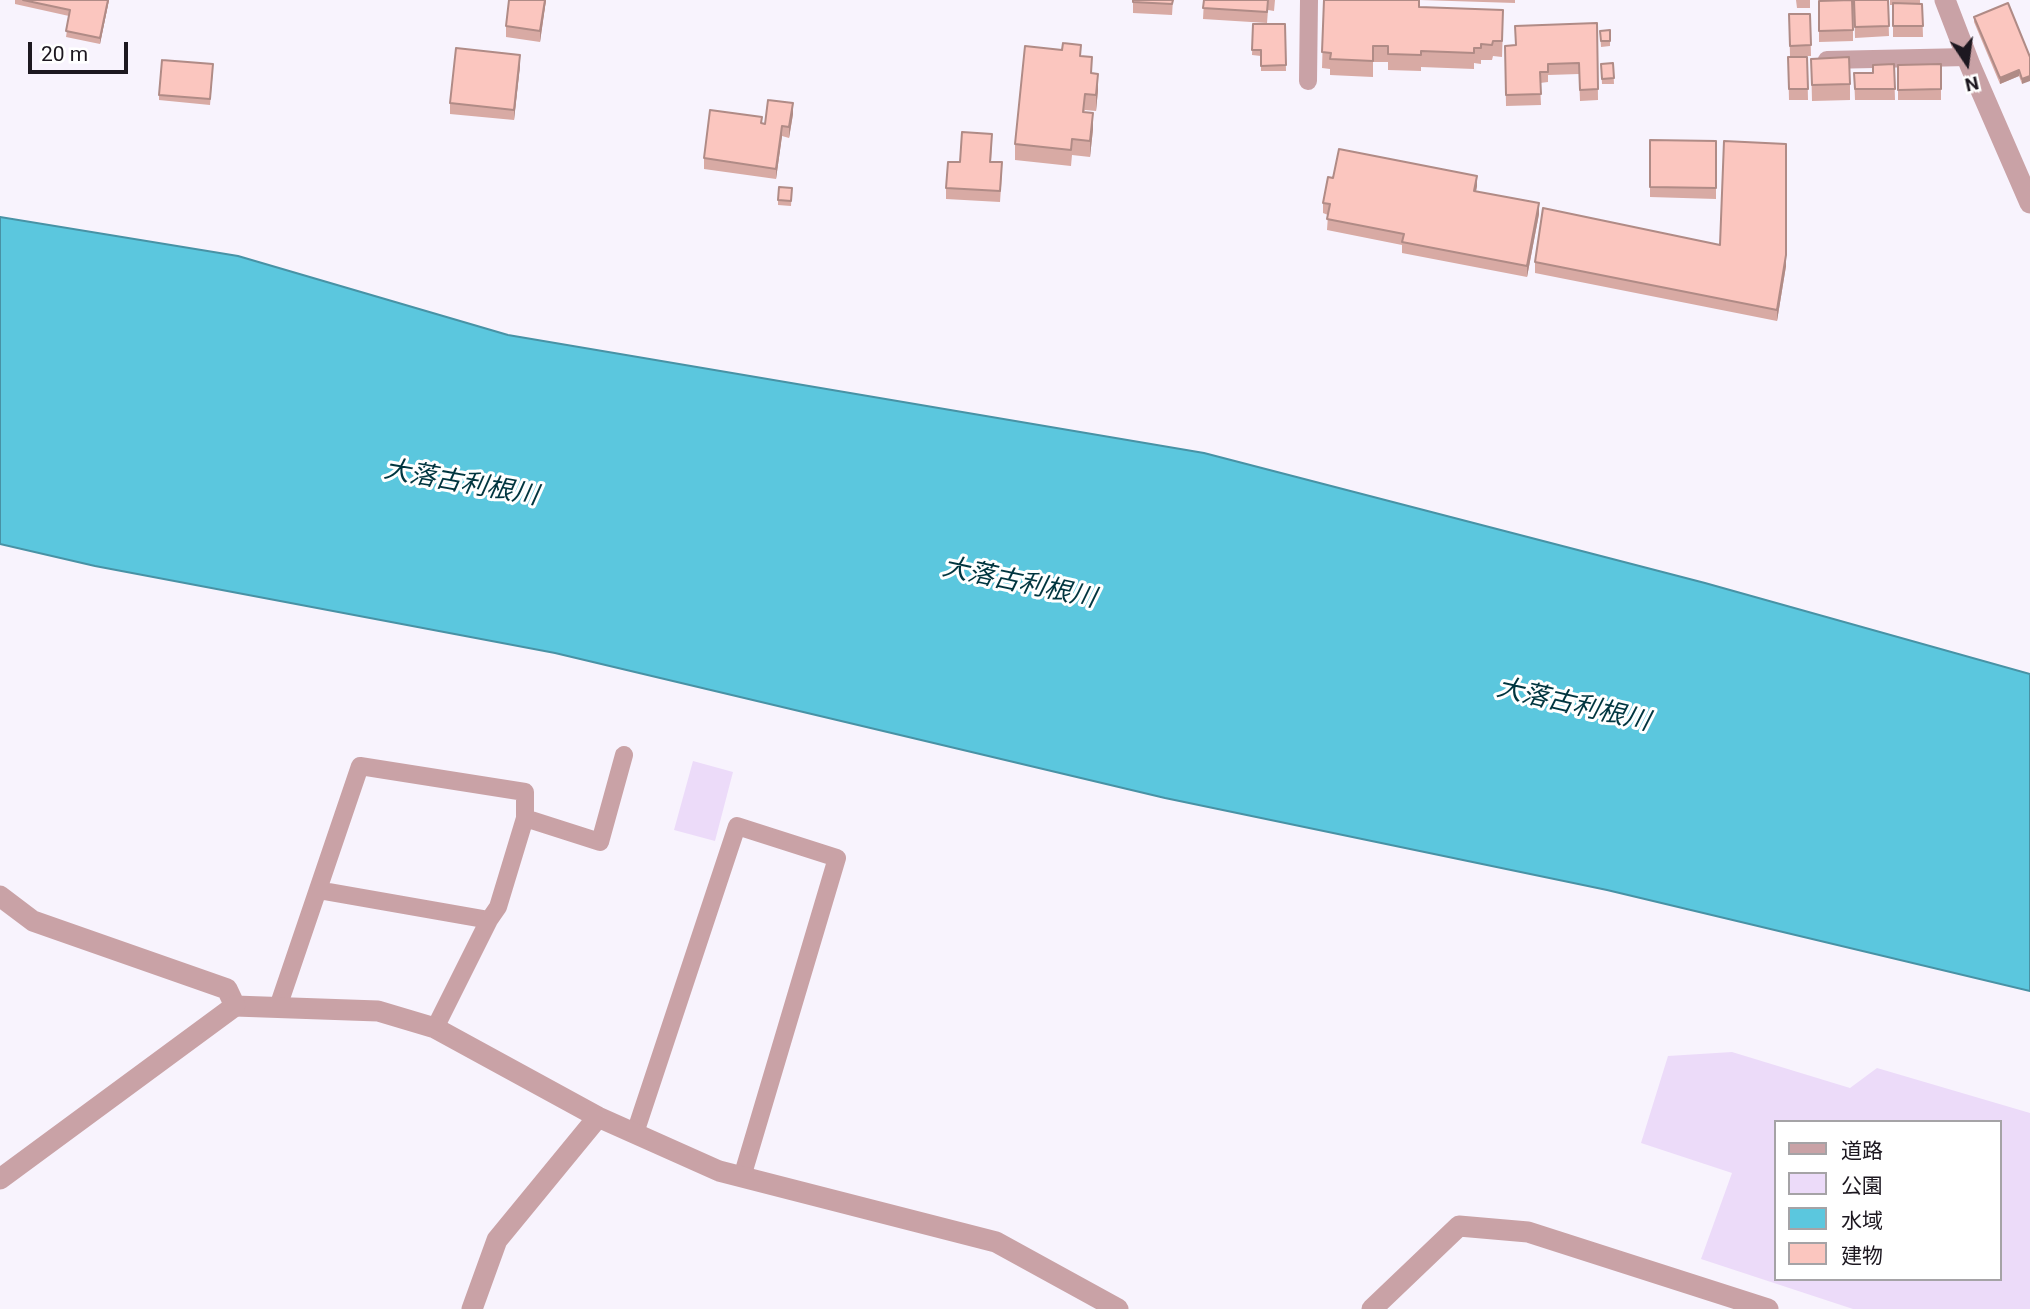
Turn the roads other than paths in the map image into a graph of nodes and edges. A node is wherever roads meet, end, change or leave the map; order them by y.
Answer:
1 (1309, 0) edge
2 (1945, 0) edge
3 (1967, 57) junction
4 (1825, 60) edge
5 (1308, 81) dead end
6 (2030, 203) edge
7 (624, 755) dead end
8 (525, 818) junction
9 (318, 890) junction
10 (0, 896) edge
11 (489, 920) junction
12 (235, 1006) junction
13 (278, 1007) junction
14 (435, 1028) junction
15 (598, 1117) junction
16 (635, 1133) junction
17 (742, 1177) junction
18 (0, 1179) edge
19 (472, 1309) edge
20 (1118, 1309) edge
21 (1373, 1309) edge
22 (1768, 1309) edge

1 - 5 lane
2 - 3 street
3 - 4 lane
3 - 6 street
7 - 8 lane
8 - 9 lane
8 - 11 lane
9 - 11 lane
9 - 13 lane
10 - 12 street
11 - 14 lane
12 - 13 street
12 - 18 street
13 - 14 street
14 - 15 street
15 - 16 street
15 - 19 street
16 - 17 street
16 - 17 lane
17 - 20 street
21 - 22 street

